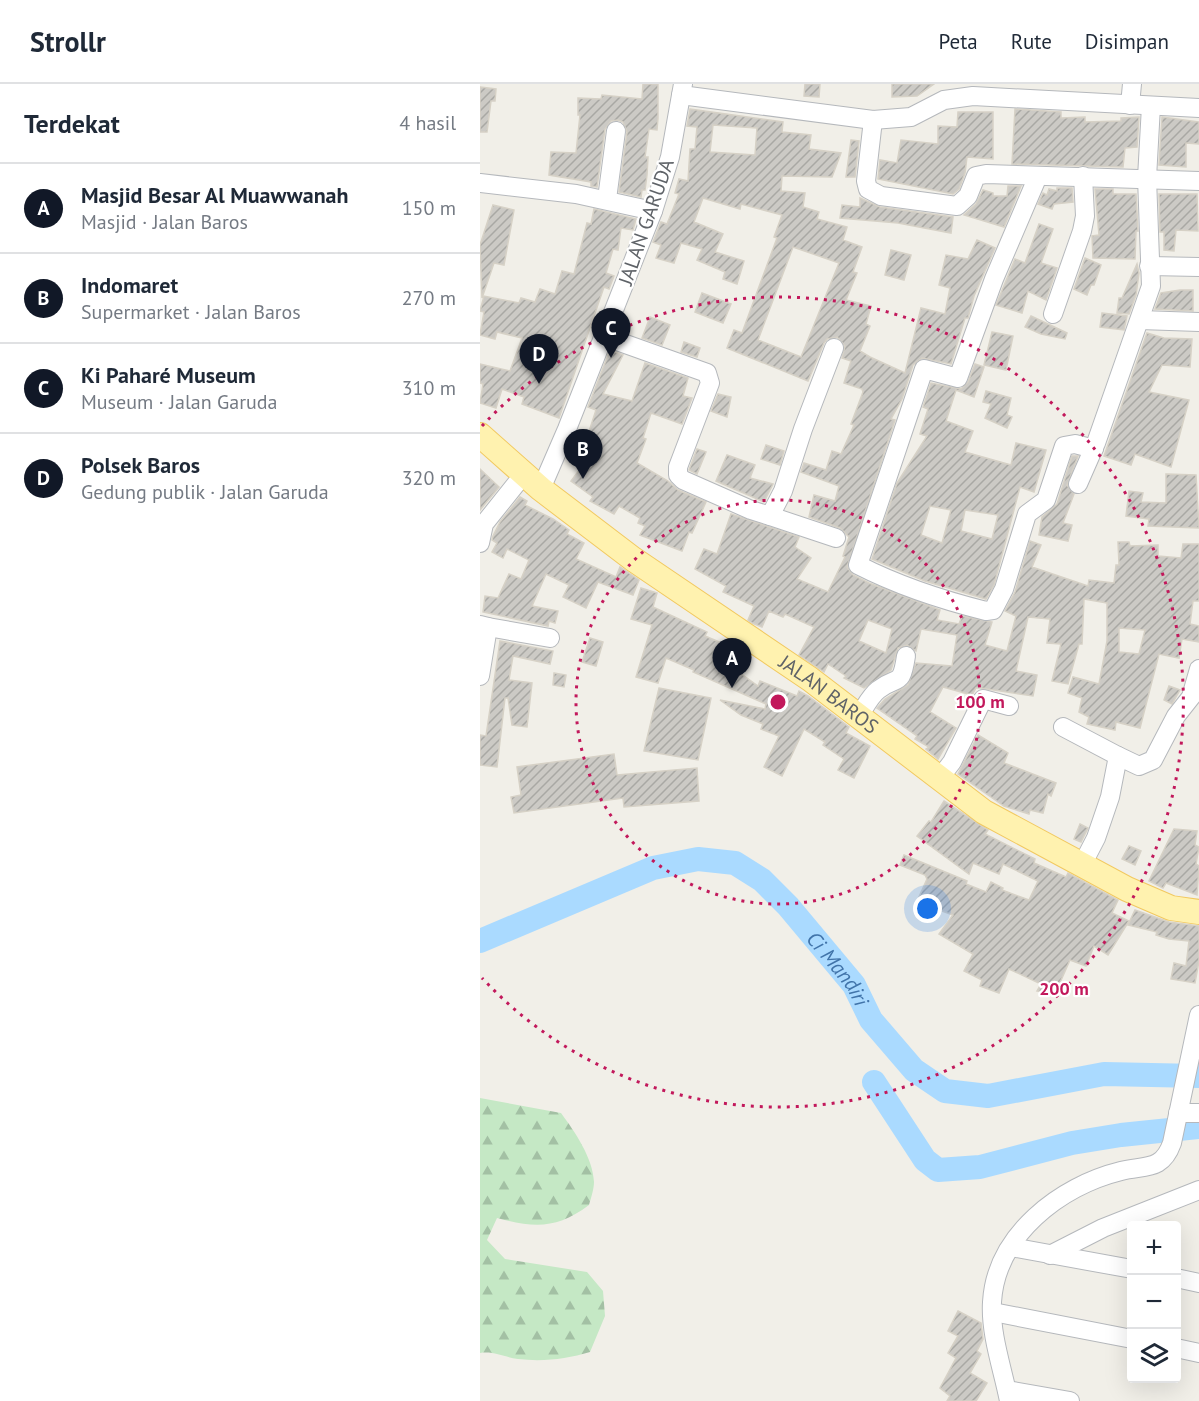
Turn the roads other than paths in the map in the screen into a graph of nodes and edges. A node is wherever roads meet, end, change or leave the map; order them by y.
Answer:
1 (1132, 84) edge
2 (682, 90) edge
3 (1130, 105) junction
4 (1151, 106) junction
5 (1199, 108) edge
6 (873, 120) junction
7 (616, 131) dead end
8 (1038, 176) junction
9 (1083, 176) junction
10 (1147, 178) junction
11 (1199, 181) edge
12 (481, 187) edge
13 (607, 199) junction
14 (653, 211) junction
15 (1149, 266) junction
16 (1199, 267) edge
17 (1053, 314) dead end
18 (1140, 320) junction
19 (1199, 322) edge
20 (603, 336) junction
21 (834, 348) dead end
22 (480, 435) edge
23 (1094, 449) junction
24 (532, 481) junction
25 (1078, 484) dead end
26 (770, 516) junction
27 (482, 523) edge
28 (836, 538) dead end
29 (480, 543) edge
30 (484, 626) edge
31 (550, 638) dead end
32 (906, 656) dead end
33 (1199, 669) edge
34 (480, 676) edge
35 (1009, 706) dead end
36 (858, 717) junction
37 (1063, 727) dead end
38 (1118, 756) junction
39 (939, 779) junction
40 (1082, 865) junction
41 (1199, 912) edge
42 (1199, 1015) edge
43 (1178, 1112) junction
44 (1199, 1113) edge
45 (1199, 1190) edge
46 (1011, 1247) junction
47 (1050, 1255) junction
48 (1127, 1268) edge
49 (1181, 1279) edge
50 (1199, 1283) edge
51 (993, 1312) junction
52 (1127, 1337) edge
53 (1181, 1349) edge
54 (1199, 1353) edge
55 (1008, 1396) edge
56 (1070, 1401) edge

1 - 3 street
2 - 6 street
2 - 14 street, JALAN GARUDA
3 - 4 street
3 - 6 street
4 - 5 street
4 - 10 street
6 - 8 street
7 - 13 street
8 - 9 street
8 - 23 street
9 - 10 street
9 - 17 street
10 - 11 street
10 - 15 street
12 - 13 street
13 - 14 street
14 - 20 street, JALAN GARUDA
15 - 16 street
15 - 18 street
18 - 19 street
18 - 23 street
20 - 24 street, JALAN GARUDA
20 - 26 street
21 - 26 street
22 - 24 main road, JALAN BAROS
23 - 25 street
24 - 27 street, JALAN GARUDA
24 - 36 main road, JALAN BAROS
26 - 28 street
27 - 29 street
30 - 31 street
30 - 34 street
32 - 36 street
33 - 38 street
35 - 39 street
36 - 39 main road, JALAN BAROS
37 - 38 street
38 - 40 street
39 - 40 main road, JALAN BAROS
40 - 41 main road, JALAN BAROS
42 - 43 street
43 - 44 street
43 - 46 street
45 - 47 street
46 - 47 street
46 - 51 street
47 - 48 street
49 - 50 street
51 - 52 street
51 - 55 street
53 - 54 street
55 - 56 street

